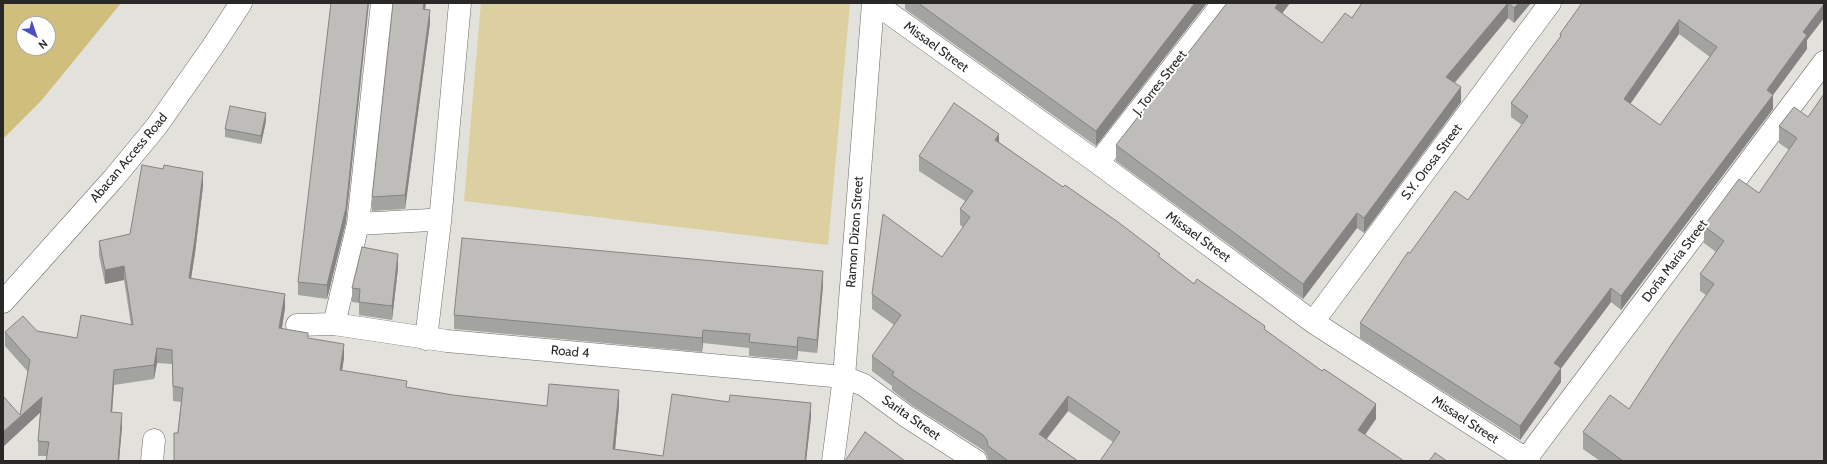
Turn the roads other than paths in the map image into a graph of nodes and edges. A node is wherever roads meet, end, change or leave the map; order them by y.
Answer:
1 (241, 3) edge
2 (382, 3) edge
3 (460, 3) edge
4 (874, 3) edge
5 (1223, 3) edge
6 (1550, 3) edge
7 (1824, 62) edge
8 (1098, 163) junction
9 (440, 222) junction
10 (358, 224) junction
11 (3, 302) edge
12 (1314, 322) junction
13 (334, 324) junction
14 (297, 325) dead end
15 (426, 339) junction
16 (844, 377) junction
17 (154, 440) dead end
18 (1527, 460) edge
19 (152, 461) edge
20 (833, 461) edge
21 (976, 461) edge

1 - 11 street, Abacan Access Road
2 - 10 street
3 - 9 street
4 - 8 street, Missael Street
4 - 16 street, Ramon Dizon Street
5 - 8 street, J. Torres Street
6 - 12 street, S.Y. Orosa Street
7 - 18 street, Doña Maria Street
8 - 12 street, Missael Street
9 - 10 street
9 - 15 street
10 - 13 street
12 - 18 street, Missael Street
13 - 14 street, Road 4
13 - 15 street, Road 4
15 - 16 street, Road 4
16 - 20 street, Ramon Dizon Street
16 - 21 street, Sarita Street
17 - 19 street

